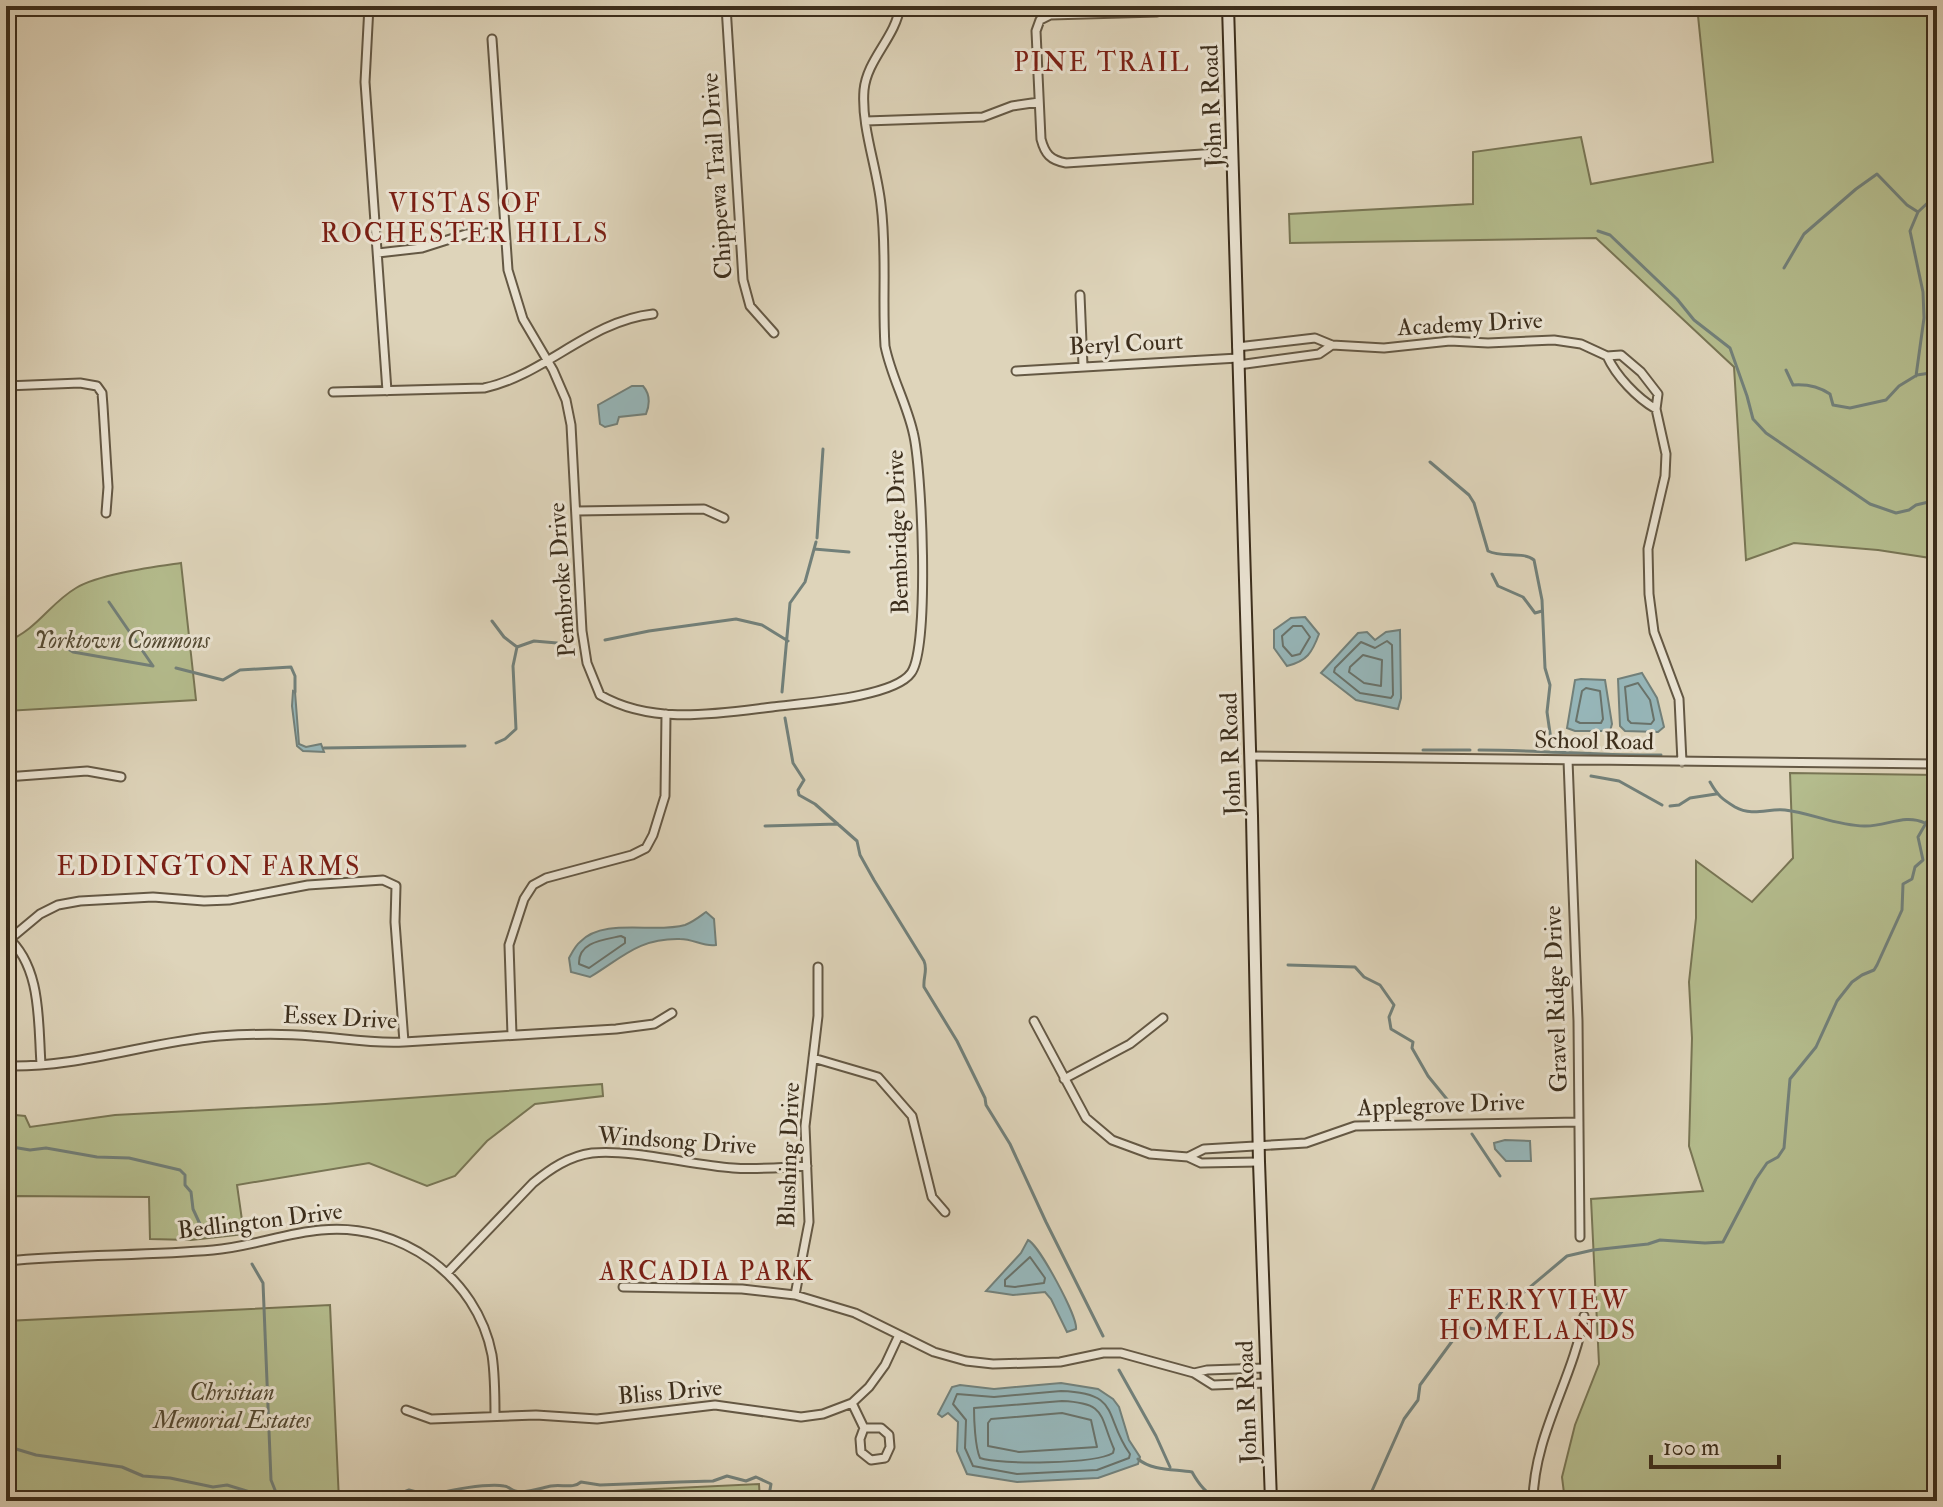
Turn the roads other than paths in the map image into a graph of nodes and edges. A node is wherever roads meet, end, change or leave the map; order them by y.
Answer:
1 (369, 6) edge
2 (726, 6) edge
3 (900, 6) edge
4 (1228, 6) edge
5 (1157, 12) dead end
6 (492, 39) dead end
7 (1039, 102) junction
8 (866, 121) junction
9 (1233, 152) junction
10 (505, 232) junction
11 (378, 253) junction
12 (1080, 295) dead end
13 (653, 314) dead end
14 (774, 333) dead end
15 (1332, 345) junction
16 (1607, 356) junction
17 (1238, 357) junction
18 (547, 360) junction
19 (1083, 366) junction
20 (1016, 371) dead end
21 (6, 386) edge
22 (387, 391) junction
23 (333, 392) dead end
24 (1656, 409) junction
25 (577, 511) junction
26 (106, 513) dead end
27 (724, 518) dead end
28 (666, 714) junction
29 (1251, 756) junction
30 (1568, 760) junction
31 (1682, 762) junction
32 (1937, 764) edge
33 (6, 777) edge
34 (121, 777) dead end
35 (8, 938) edge
36 (818, 967) dead end
37 (672, 1013) dead end
38 (1163, 1018) dead end
39 (1034, 1021) dead end
40 (512, 1035) junction
41 (404, 1042) junction
42 (813, 1058) junction
43 (41, 1064) junction
44 (6, 1066) edge
45 (1064, 1079) junction
46 (1579, 1122) junction
47 (1258, 1145) junction
48 (1188, 1157) junction
49 (1259, 1162) junction
50 (807, 1166) junction
51 (945, 1212) dead end
52 (1580, 1237) dead end
53 (6, 1261) edge
54 (447, 1273) junction
55 (623, 1287) dead end
56 (795, 1295) junction
57 (1584, 1316) dead end
58 (899, 1335) junction
59 (1265, 1368) junction
60 (1194, 1373) junction
61 (1266, 1383) junction
62 (852, 1403) junction
63 (406, 1410) dead end
64 (495, 1416) junction
65 (864, 1428) junction
66 (1271, 1501) edge
67 (1533, 1501) edge

1 - 11 street
2 - 14 street, Chippewa Trail Drive
3 - 8 street, Bembridge Drive
4 - 9 main road, John R Road
5 - 7 street
6 - 10 street, Pembroke Drive
7 - 8 street
7 - 9 street
8 - 28 street, Bembridge Drive
9 - 17 main road, John R Road
10 - 11 street
10 - 18 street, Pembroke Drive
11 - 22 street
12 - 19 street
13 - 18 street
15 - 16 street, Academy Drive
15 - 17 street, Academy Drive
15 - 17 street, Academy Drive
16 - 24 street
16 - 24 street, Academy Drive
17 - 19 street, Beryl Court
17 - 29 main road, John R Road
18 - 22 street
18 - 25 street, Pembroke Drive
19 - 20 street, Beryl Court
21 - 26 street
22 - 23 street
24 - 31 street, Academy Drive
25 - 27 street
25 - 28 street, Pembroke Drive
28 - 40 street
29 - 30 street, School Road
29 - 47 main road, John R Road
30 - 31 street, School Road
30 - 46 street, Gravel Ridge Drive
31 - 32 street, School Road
33 - 34 street
35 - 41 street
35 - 43 street
36 - 42 street, Blushing Drive
37 - 40 street, Essex Drive
38 - 45 street
39 - 45 street
40 - 41 street, Essex Drive
41 - 43 street, Essex Drive
42 - 50 street, Blushing Drive
42 - 51 street
43 - 44 street, Essex Drive
45 - 48 street
46 - 47 street, Applegrove Drive
46 - 52 street, Gravel Ridge Drive
47 - 48 street, Applegrove Drive
47 - 49 main road, John R Road
48 - 49 street
49 - 59 main road, John R Road
50 - 54 street, Windsong Drive
50 - 56 street, Blushing Drive
53 - 54 street, Bedlington Drive
54 - 64 street, Bedlington Drive
55 - 56 street
56 - 58 street
57 - 67 street
58 - 60 street
58 - 62 street, Bliss Drive
59 - 60 street
59 - 61 main road, John R Road
60 - 61 street
61 - 66 main road, John R Road
62 - 64 street, Bliss Drive
62 - 65 street
63 - 64 street, Bliss Drive
65 - 65 street

